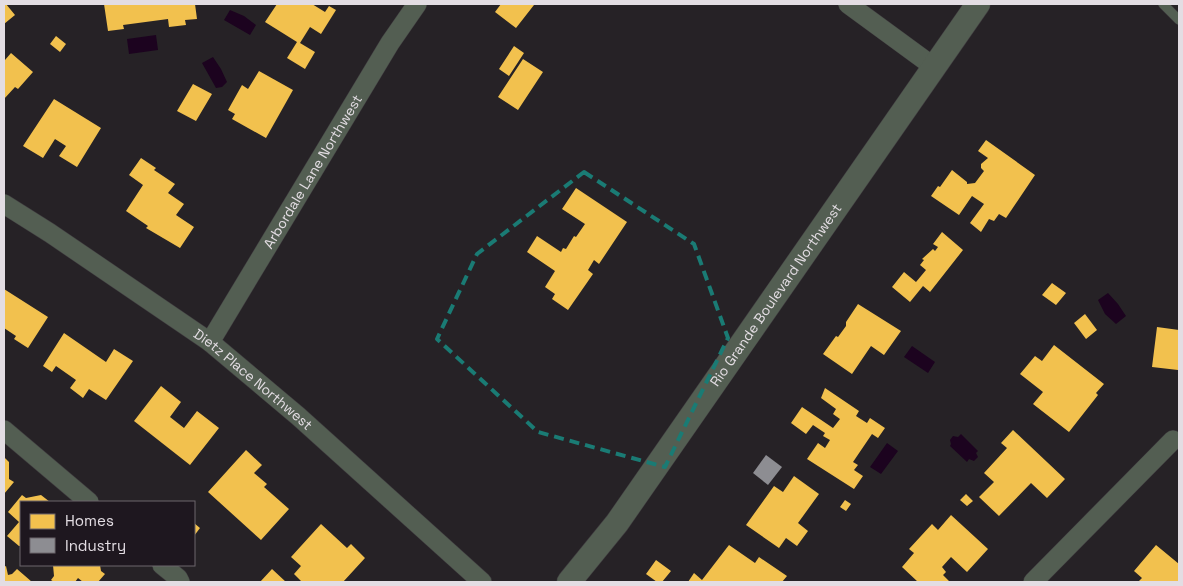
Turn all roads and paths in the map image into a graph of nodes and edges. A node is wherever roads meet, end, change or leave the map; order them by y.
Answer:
1 (417, 4) edge
2 (848, 4) edge
3 (978, 4) edge
4 (1163, 4) edge
5 (1179, 20) edge
6 (934, 67) junction
7 (4, 204) edge
8 (210, 342) junction
9 (4, 430) edge
10 (1173, 440) dead end
11 (88, 501) edge
12 (163, 566) edge
13 (180, 582) edge
14 (482, 582) edge
15 (569, 582) edge
16 (1033, 582) edge

1 - 8 street, Arbordale Lane Northwest
2 - 6 street
3 - 6 street, Rio Grande Boulevard Northwest
4 - 5 lane
6 - 15 street, Rio Grande Boulevard Northwest
7 - 8 street, Dietz Place Northwest
8 - 14 street, Dietz Place Northwest
9 - 11 street
10 - 16 street
12 - 13 street

